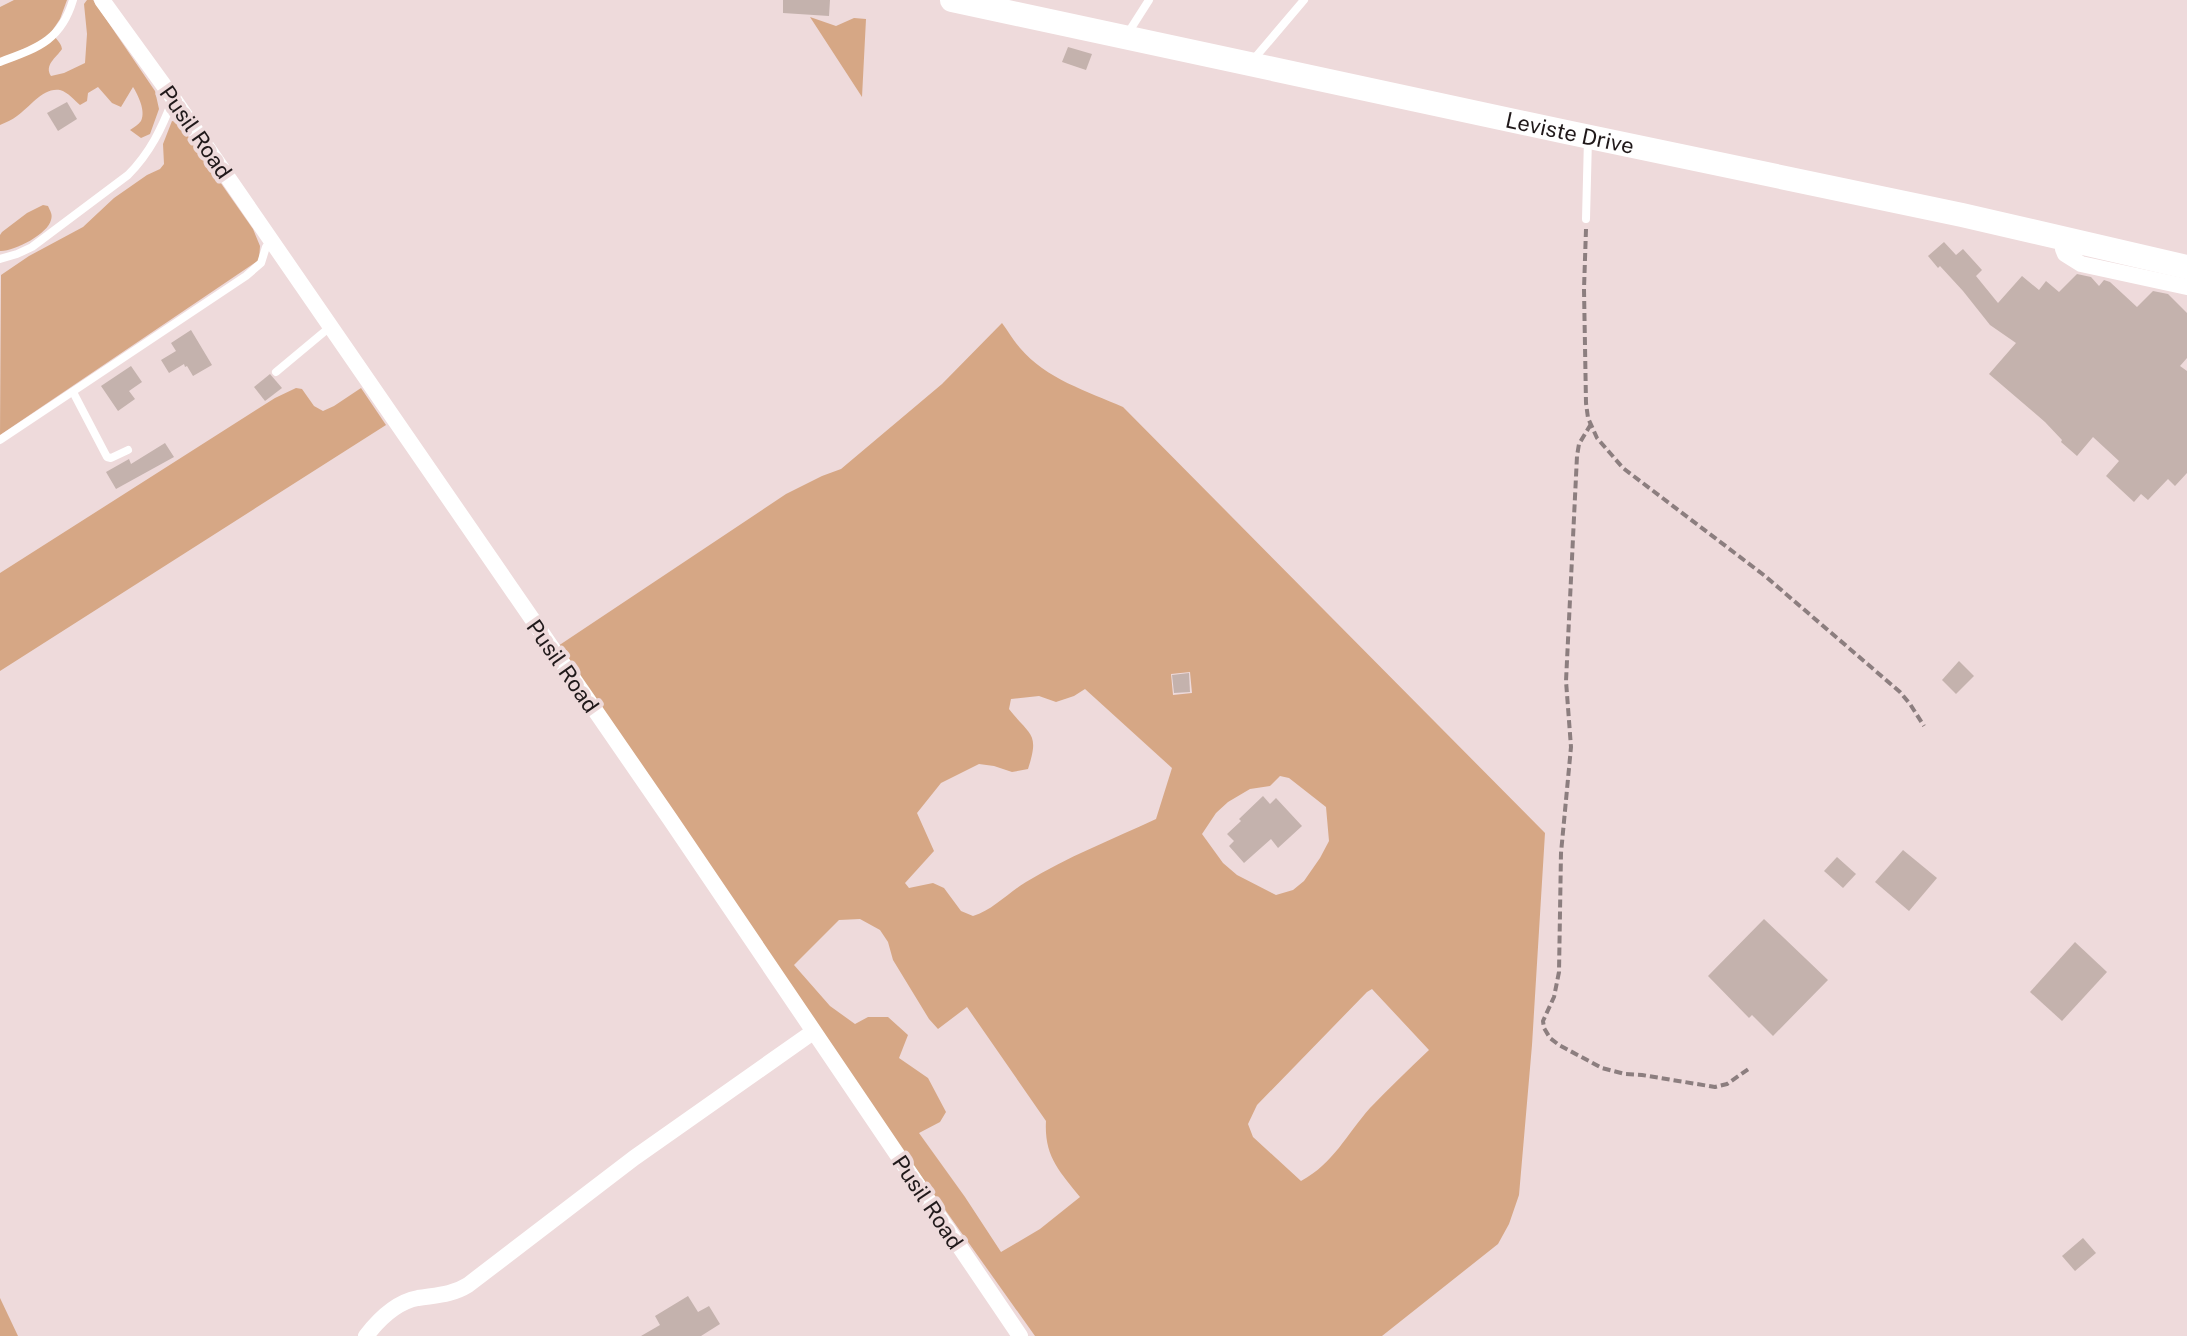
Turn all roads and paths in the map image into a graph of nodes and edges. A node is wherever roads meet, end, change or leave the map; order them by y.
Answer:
1 (73, 0) edge
2 (102, 0) edge
3 (952, 0) edge
4 (1149, 0) edge
5 (1304, 0) edge
6 (1125, 37) junction
7 (0, 62) edge
8 (1250, 64) junction
9 (173, 98) junction
10 (1588, 137) junction
11 (1586, 219) joint
12 (2065, 239) junction
13 (271, 241) junction
14 (0, 259) edge
15 (2187, 267) edge
16 (2187, 287) edge
17 (330, 327) junction
18 (276, 372) dead end
19 (73, 392) junction
20 (1591, 424) junction
21 (0, 440) edge
22 (128, 450) dead end
23 (1924, 726) dead end
24 (813, 1032) junction
25 (1750, 1068) dead end
26 (373, 1333) edge
27 (1020, 1336) edge

1 - 7 lane
2 - 9 street, Pusil Road
3 - 6 main road, Leviste Drive
4 - 6 lane
5 - 8 lane
6 - 8 main road, Leviste Drive
8 - 10 main road, Leviste Drive
9 - 13 street, Pusil Road
9 - 14 lane
10 - 11 lane
10 - 12 main road, Leviste Drive
11 - 20 path
12 - 15 main road, Leviste Drive
12 - 16 street
13 - 17 street, Pusil Road
13 - 19 lane
17 - 18 lane
17 - 24 street, Pusil Road
19 - 21 lane
19 - 22 lane
20 - 23 path
20 - 25 path
24 - 26 street
24 - 27 street, Pusil Road

